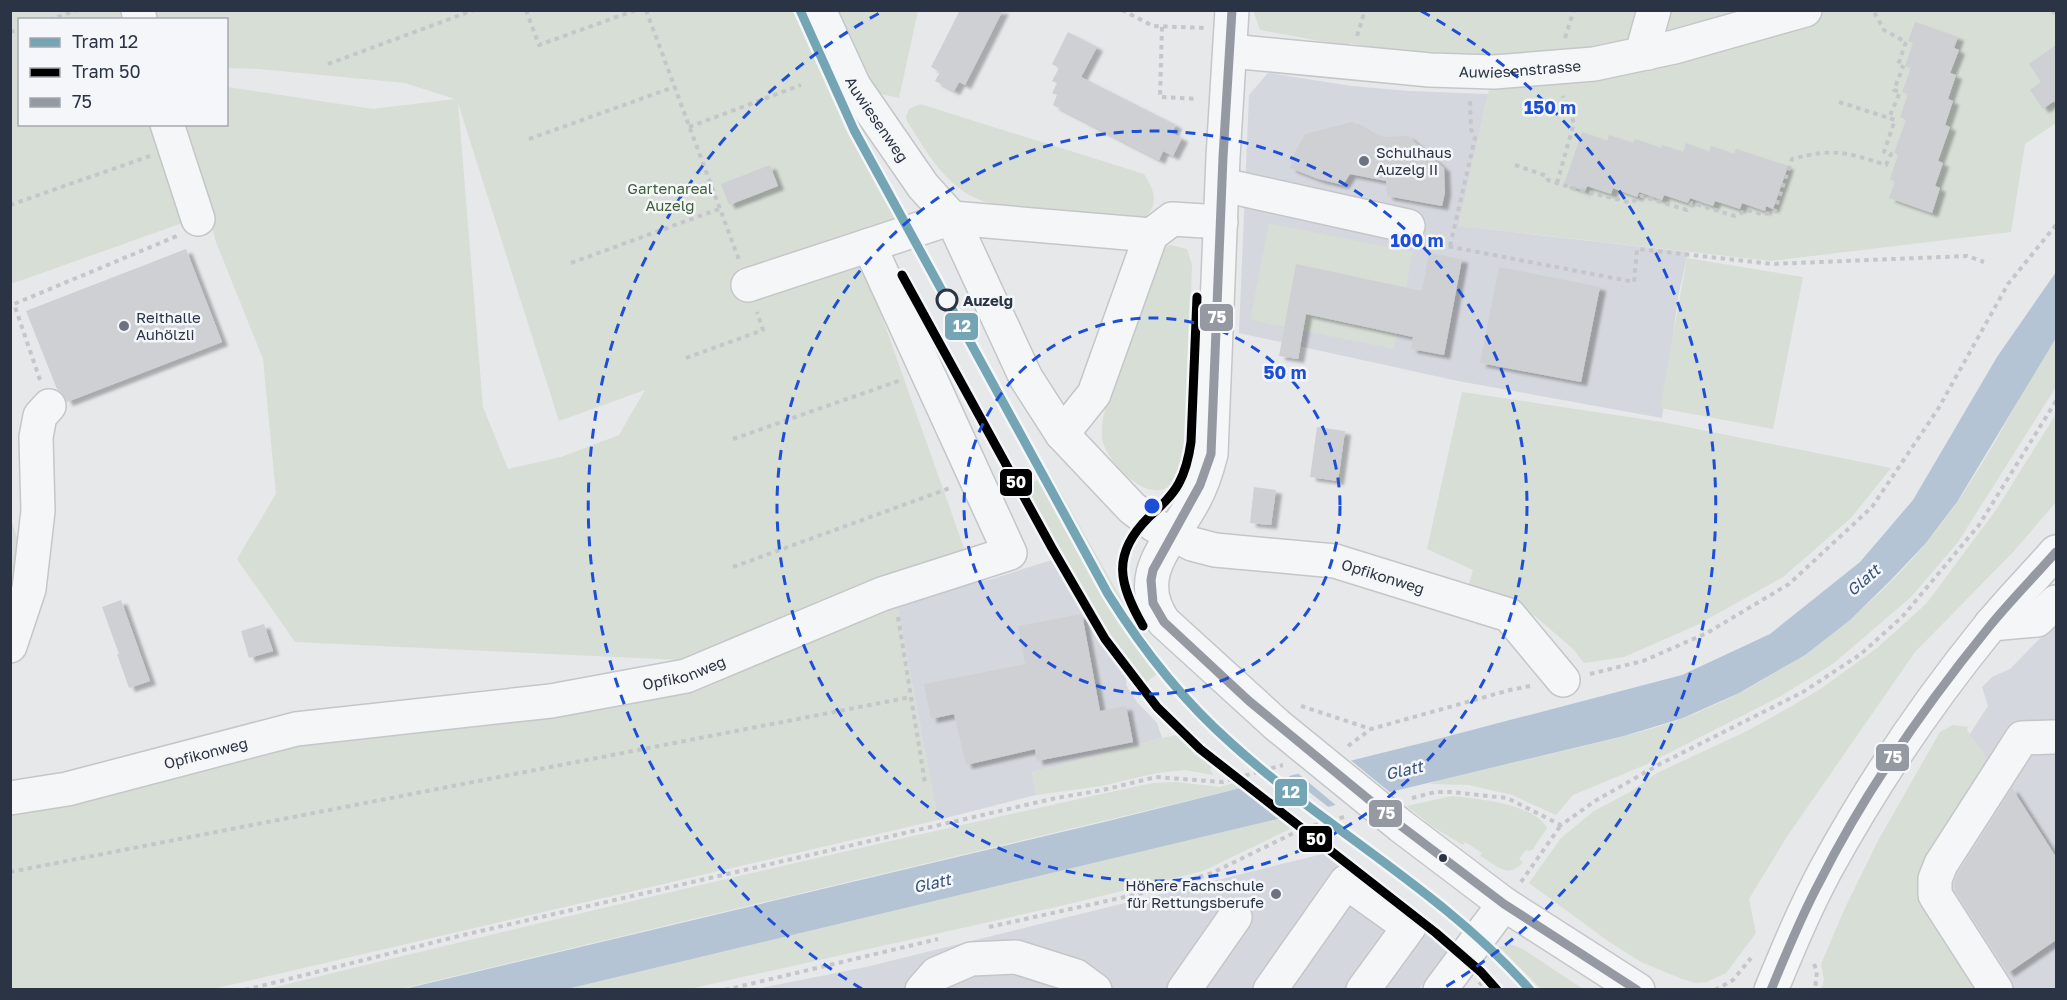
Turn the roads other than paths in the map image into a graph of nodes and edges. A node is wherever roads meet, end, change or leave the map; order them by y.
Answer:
1 (819, 10) edge
2 (1654, 10) edge
3 (1804, 10) edge
4 (1224, 30) edge
5 (1648, 53) junction
6 (170, 136) edge
7 (1222, 185) junction
8 (952, 218) junction
9 (198, 219) road end
10 (1221, 222) junction
11 (1408, 226) road end
12 (1151, 235) junction
13 (869, 245) junction
14 (748, 285) road end
15 (49, 406) road end
16 (1062, 434) junction
17 (1172, 535) junction
18 (2056, 552) edge
19 (2056, 602) edge
20 (1991, 624) junction
21 (10, 646) edge
22 (1563, 680) road end
23 (2055, 734) edge
24 (10, 798) edge
25 (1504, 904) junction
26 (1235, 918) dead end
27 (922, 990) edge
28 (1095, 990) edge
29 (1184, 990) edge
30 (1270, 990) edge
31 (1363, 990) edge
32 (1440, 990) edge
33 (1638, 990) edge
34 (1771, 990) edge
35 (1996, 990) edge

1 - 8 street, Auwiesenweg
2 - 5 street
3 - 5 street, Auwiesenstrasse
4 - 5 street, Auwiesenstrasse
4 - 7 street
6 - 9 street
7 - 10 street
7 - 11 street
8 - 12 street
8 - 13 street
8 - 16 street, Auwiesenweg
10 - 12 street
10 - 17 street
12 - 16 street
13 - 14 street
13 - 24 street, Opfikonweg
15 - 21 street
16 - 17 street, Opfikonweg
17 - 22 street, Opfikonweg
17 - 25 street, bridge
18 - 20 street
19 - 20 street
20 - 34 street
23 - 35 street
25 - 32 street
25 - 33 street
26 - 29 street
27 - 28 street
30 - 31 street

